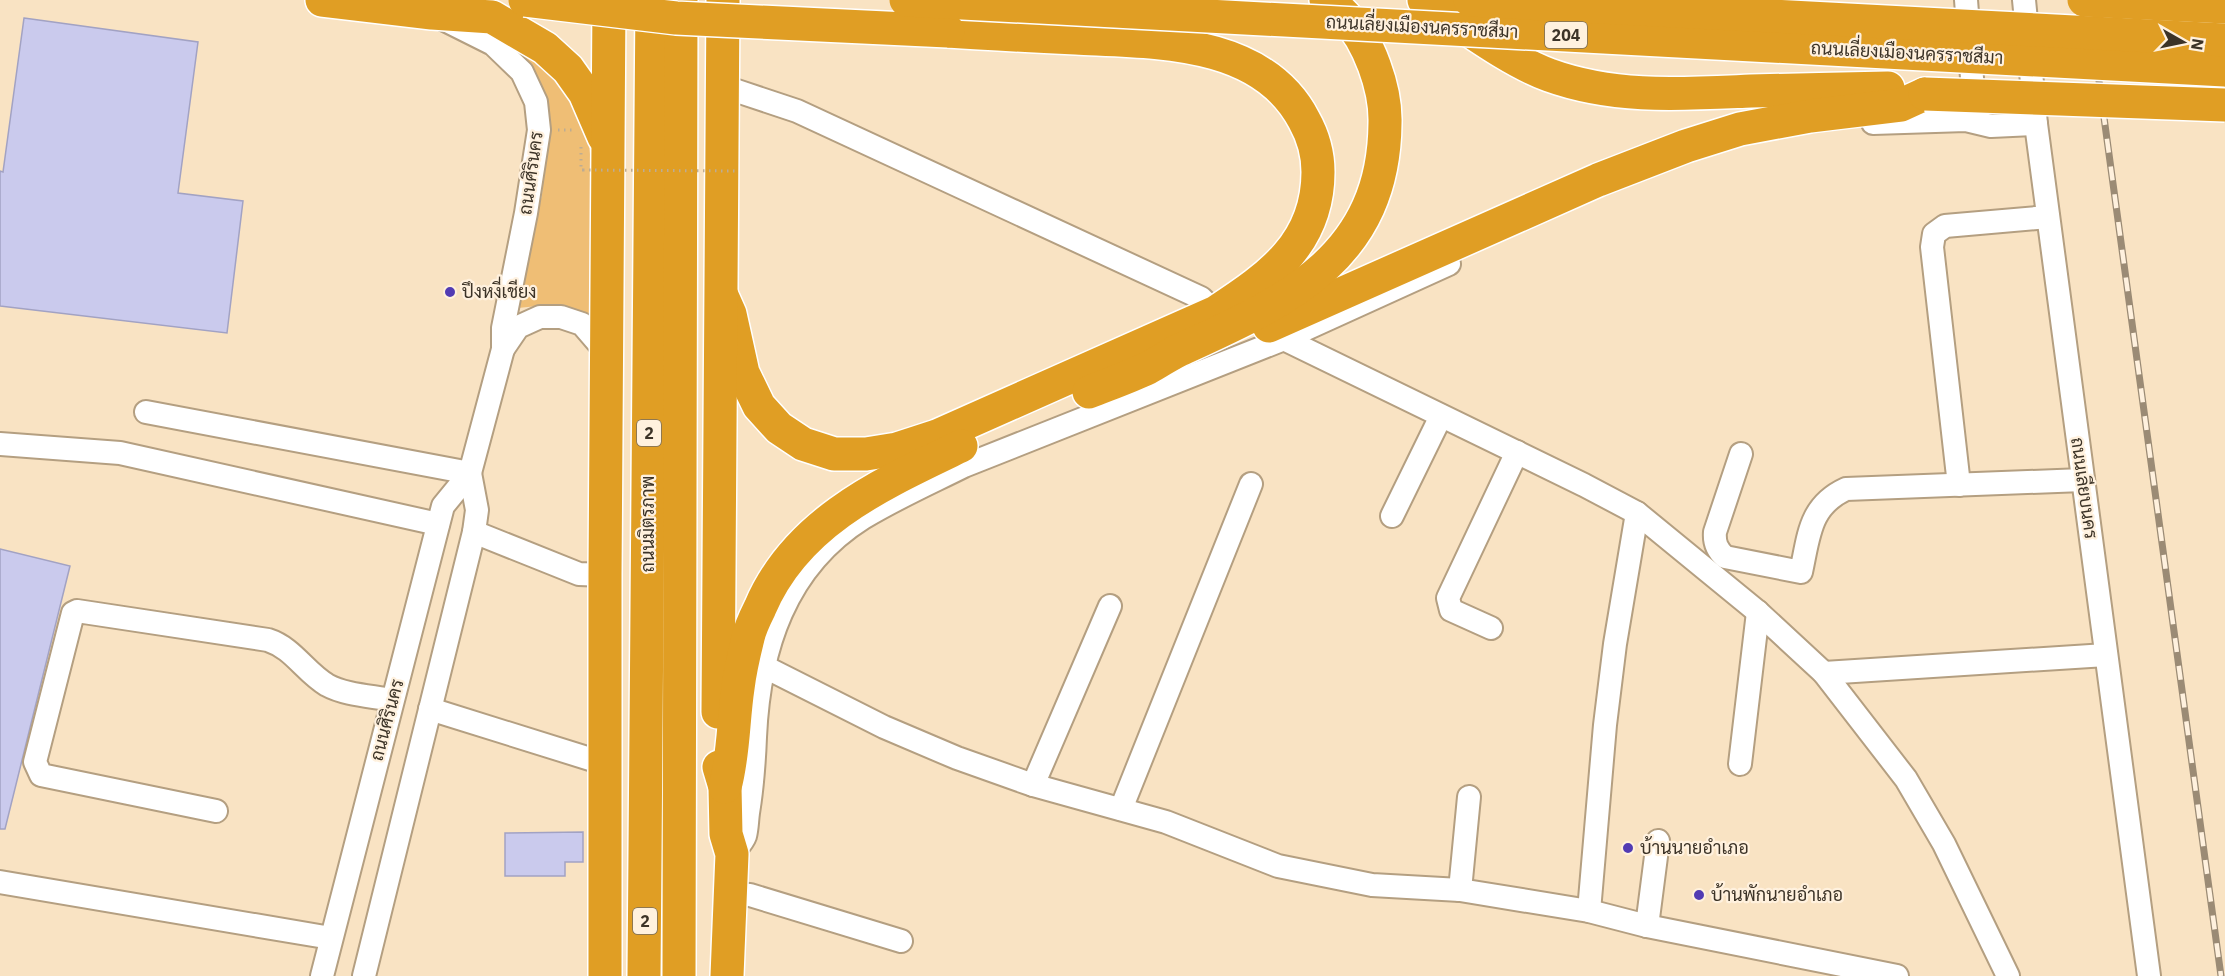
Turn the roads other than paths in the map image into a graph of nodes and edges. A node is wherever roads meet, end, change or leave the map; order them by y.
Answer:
1 (322, 0) edge
2 (524, 0) edge
3 (609, 0) edge
4 (652, 0) edge
5 (681, 0) edge
6 (723, 0) edge
7 (906, 0) edge
8 (1326, 0) edge
9 (1424, 0) edge
10 (1470, 0) edge
11 (1966, 0) edge
12 (2024, 0) edge
13 (2084, 0) edge
14 (2225, 7) edge
15 (432, 13) junction
16 (492, 17) junction
17 (2225, 40) edge
18 (2225, 70) edge
19 (723, 90) junction
20 (1809, 103) junction
21 (2225, 105) edge
22 (1966, 120) junction
23 (2036, 124) junction
24 (595, 133) junction
25 (2048, 217) junction
26 (722, 296) junction
27 (1205, 299) dead end
28 (1280, 337) junction
29 (502, 349) junction
30 (607, 353) junction
31 (722, 353) junction
32 (1151, 366) junction
33 (146, 412) dead end
34 (1441, 416) junction
35 (679, 429) junction
36 (0, 444) edge
37 (1517, 452) junction
38 (1741, 454) dead end
39 (470, 473) junction
40 (2083, 480) junction
41 (1251, 484) dead end
42 (1959, 485) junction
43 (1637, 513) junction
44 (1392, 516) dead end
45 (438, 524) junction
46 (474, 532) junction
47 (604, 575) junction
48 (1110, 606) dead end
49 (1758, 612) junction
50 (1491, 628) dead end
51 (2106, 655) junction
52 (762, 666) junction
53 (1824, 673) junction
54 (392, 700) junction
55 (430, 709) junction
56 (606, 764) junction
57 (1740, 764) dead end
58 (1033, 785) junction
59 (725, 787) junction
60 (1469, 797) dead end
61 (1121, 809) junction
62 (216, 811) dead end
63 (1658, 841) dead end
64 (732, 854) junction
65 (0, 882) edge
66 (1460, 890) junction
67 (731, 894) junction
68 (1589, 911) junction
69 (1647, 926) junction
70 (331, 938) junction
71 (901, 941) dead end
72 (322, 976) edge
73 (364, 976) edge
74 (605, 976) edge
75 (644, 976) edge
76 (679, 976) edge
77 (727, 976) edge
78 (1897, 976) edge
79 (2008, 976) edge
80 (2149, 976) edge

1 - 15 highway
2 - 16 highway
2 - 26 highway, bridge
3 - 24 highway
4 - 75 highway, ถนนมิตรภาพ / 2
5 - 35 highway, ถนนมิตรภาพ / 2
6 - 19 highway
7 - 18 highway, ถนนเลี่ยงเมืองนครราชสีมา / 204, bridge
8 - 32 highway
9 - 20 highway
10 - 17 highway, ถนนเลี่ยงเมืองนครราชสีมา / 204, bridge
11 - 22 street
12 - 23 street, ถนนเลียบนคร
13 - 14 highway, bridge
15 - 16 highway
15 - 29 street, ถนนศิรินคร
16 - 24 highway
19 - 26 highway
19 - 27 street
20 - 21 highway, bridge
20 - 32 highway
22 - 23 street
22 - 28 street
23 - 25 street, ถนนเลียบนคร
24 - 30 highway
25 - 40 street, ถนนเลียบนคร
25 - 42 street
26 - 31 highway
28 - 34 street
28 - 52 street
29 - 30 street, ถนนศิรินคร
29 - 39 street, ถนนศิรินคร
30 - 47 highway
31 - 35 highway
31 - 59 highway
32 - 59 highway
33 - 39 street
34 - 37 street
34 - 44 street
35 - 76 highway, ถนนมิตรภาพ / 2
36 - 45 street
37 - 43 street
37 - 50 street
38 - 42 street
39 - 45 street, ถนนศิรินคร
39 - 46 street, ถนนศิรินคร
40 - 42 street
40 - 51 street, ถนนเลียบนคร
41 - 61 street
43 - 49 street
43 - 68 street
45 - 54 street, ถนนศิรินคร
46 - 47 street
46 - 55 street, ถนนศิรินคร
47 - 56 highway
48 - 58 street
49 - 53 street
49 - 57 street
51 - 53 street
51 - 80 street, ถนนเลียบนคร
52 - 58 street
52 - 64 street
53 - 79 street
54 - 62 street
54 - 70 street, ถนนศิรินคร
55 - 56 street
55 - 73 street, ถนนศิรินคร
56 - 74 highway
58 - 61 street
59 - 64 highway
60 - 66 street
61 - 66 street
63 - 69 street
64 - 67 highway
65 - 70 street
66 - 68 street
67 - 71 street
67 - 77 highway
68 - 69 street
69 - 78 street
70 - 72 street, ถนนศิรินคร

